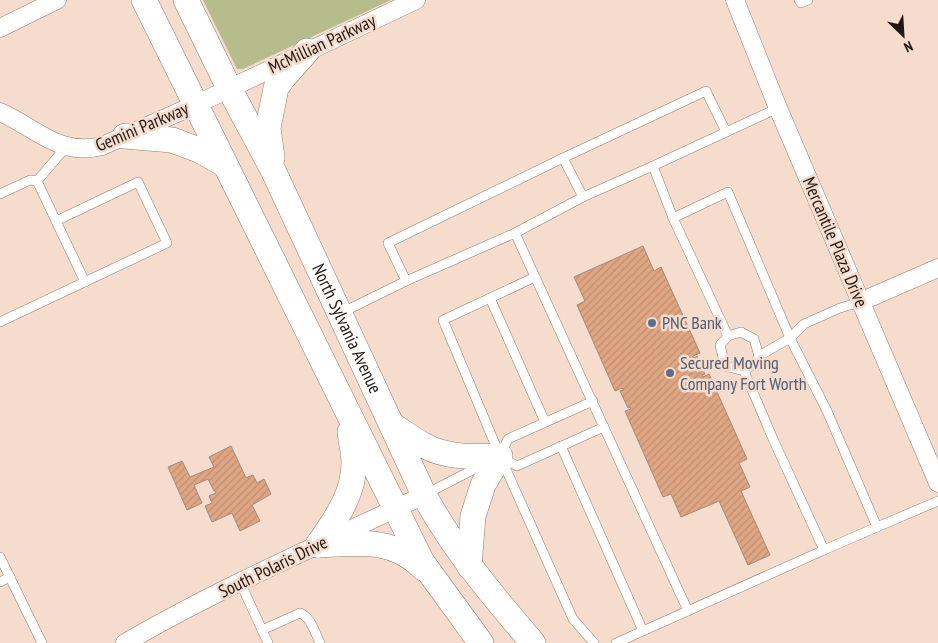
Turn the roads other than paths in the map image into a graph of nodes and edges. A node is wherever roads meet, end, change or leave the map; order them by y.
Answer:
1 (56, 0) edge
2 (144, 0) edge
3 (186, 0) edge
4 (416, 0) edge
5 (735, 0) edge
6 (799, 0) edge
7 (808, 0) edge
8 (0, 28) edge
9 (307, 51) junction
10 (229, 88) junction
11 (195, 105) junction
12 (778, 108) junction
13 (0, 112) edge
14 (726, 132) junction
15 (125, 136) junction
16 (66, 147) junction
17 (563, 158) junction
18 (224, 164) junction
19 (653, 166) junction
20 (273, 170) junction
21 (38, 181) junction
22 (0, 194) edge
23 (583, 197) junction
24 (673, 218) junction
25 (56, 221) junction
26 (515, 233) junction
27 (938, 268) edge
28 (535, 277) junction
29 (406, 281) junction
30 (85, 282) junction
31 (490, 298) junction
32 (860, 302) junction
33 (340, 313) junction
34 (0, 322) edge
35 (728, 336) junction
36 (790, 338) junction
37 (759, 356) junction
38 (744, 371) junction
39 (592, 401) junction
40 (348, 413) junction
41 (545, 422) junction
42 (392, 425) junction
43 (604, 427) junction
44 (561, 446) junction
45 (500, 456) junction
46 (938, 483) edge
47 (424, 495) junction
48 (938, 501) edge
49 (395, 509) junction
50 (877, 527) junction
51 (318, 545) junction
52 (824, 550) junction
53 (0, 557) edge
54 (469, 566) junction
55 (10, 577) junction
56 (435, 581) junction
57 (0, 582) edge
58 (240, 582) junction
59 (688, 611) junction
60 (262, 630) junction
61 (644, 631) junction
62 (42, 643) edge
63 (125, 643) edge
64 (268, 643) edge
65 (320, 643) edge
66 (481, 643) edge
67 (533, 643) edge
68 (594, 643) edge
69 (616, 643) edge

1 - 8 street
2 - 11 main road, North Sylvania Avenue
3 - 10 main road, North Sylvania Avenue
4 - 9 street, McMillian Parkway
5 - 12 street, Mercantile Plaza Drive
6 - 7 lane
9 - 10 street, McMillian Parkway
9 - 20 main road
10 - 11 street, Gemini Parkway
10 - 20 main road, North Sylvania Avenue
11 - 15 street, Gemini Parkway
11 - 18 main road, North Sylvania Avenue
12 - 14 lane
12 - 32 street, Mercantile Plaza Drive
13 - 16 street, Gemini Parkway
14 - 17 lane
14 - 19 lane
15 - 16 street, Gemini Parkway
15 - 18 main road
16 - 21 lane
17 - 23 lane
17 - 29 lane
18 - 40 main road, North Sylvania Avenue
19 - 23 lane
19 - 24 lane
20 - 33 main road, North Sylvania Avenue
21 - 22 lane
21 - 25 lane
23 - 26 lane
24 - 35 lane
24 - 36 lane
25 - 30 lane
25 - 30 lane
26 - 28 lane
26 - 29 lane
27 - 32 street
28 - 31 lane
28 - 39 lane
29 - 33 lane
30 - 34 lane
31 - 41 lane
31 - 45 lane
32 - 36 lane
32 - 46 street, Mercantile Plaza Drive
33 - 42 main road, North Sylvania Avenue
35 - 37 lane
35 - 38 lane
36 - 37 lane
36 - 50 lane
37 - 38 lane
38 - 52 lane
39 - 41 lane
39 - 43 lane
40 - 49 main road, North Sylvania Avenue
40 - 51 main road
41 - 45 lane
42 - 45 main road
42 - 47 main road, North Sylvania Avenue
43 - 44 lane
43 - 59 lane
44 - 45 lane
44 - 61 lane
45 - 47 lane
45 - 54 main road
45 - 68 lane
47 - 49 street, South Polaris Drive
47 - 54 main road, North Sylvania Avenue
48 - 50 lane
49 - 51 street, South Polaris Drive
49 - 56 main road, North Sylvania Avenue
50 - 52 lane
51 - 56 main road
51 - 58 street, South Polaris Drive
52 - 59 lane
53 - 55 lane
54 - 67 main road, North Sylvania Avenue
55 - 57 lane
55 - 62 lane
56 - 66 main road, North Sylvania Avenue
58 - 60 lane
58 - 63 street, South Polaris Drive
59 - 61 lane
60 - 64 lane
60 - 65 lane
61 - 69 lane

